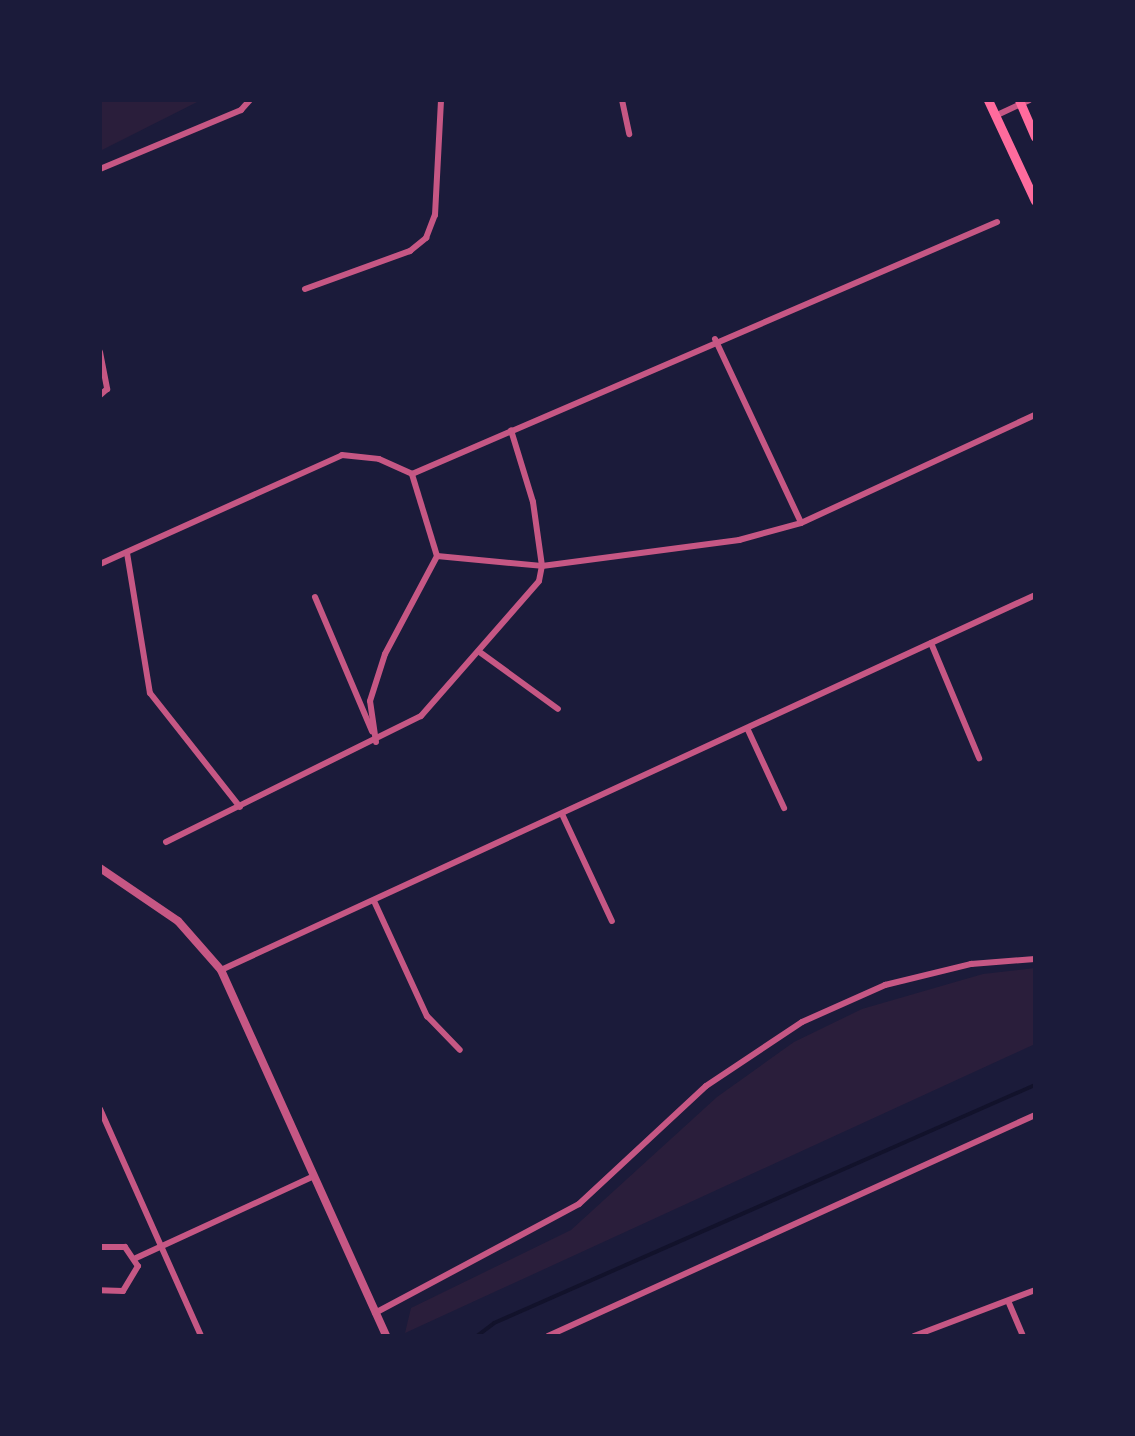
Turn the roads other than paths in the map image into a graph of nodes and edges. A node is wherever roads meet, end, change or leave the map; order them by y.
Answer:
1 (250, 100) edge
2 (441, 100) edge
3 (622, 100) edge
4 (988, 100) edge
5 (1023, 101) edge
6 (995, 116) junction
7 (629, 134) dead end
8 (1035, 136) edge
9 (100, 169) edge
10 (1035, 201) edge
11 (996, 222) dead end
12 (305, 289) dead end
13 (715, 339) junction
14 (100, 352) edge
15 (100, 394) edge
16 (1035, 415) edge
17 (511, 430) junction
18 (412, 474) junction
19 (800, 523) junction
20 (126, 554) junction
21 (437, 556) junction
22 (100, 564) edge
23 (542, 566) junction
24 (1035, 595) edge
25 (315, 597) dead end
26 (931, 643) junction
27 (481, 652) junction
28 (558, 709) dead end
29 (748, 730) junction
30 (376, 742) junction
31 (979, 758) dead end
32 (240, 807) junction
33 (784, 808) dead end
34 (562, 814) junction
35 (166, 842) dead end
36 (100, 868) edge
37 (374, 901) junction
38 (612, 921) dead end
39 (1035, 958) edge
40 (222, 970) junction
41 (460, 1050) dead end
42 (100, 1109) edge
43 (1035, 1115) edge
44 (314, 1176) junction
45 (160, 1247) junction
46 (100, 1248) edge
47 (136, 1258) junction
48 (100, 1290) edge
49 (1035, 1290) edge
50 (1009, 1303) junction
51 (376, 1313) junction
52 (917, 1335) edge
53 (201, 1336) edge
54 (386, 1336) edge
55 (548, 1336) edge
56 (1023, 1336) edge

1 - 9 street
2 - 12 street
3 - 7 street
4 - 6 main road
5 - 6 street
5 - 8 main road
6 - 10 main road
11 - 13 street
13 - 17 street
13 - 19 street
14 - 15 street
16 - 19 street
17 - 18 street
17 - 23 street
18 - 20 street
18 - 21 street
19 - 23 street
20 - 22 street
20 - 32 street
21 - 23 street
21 - 30 street
23 - 27 street
24 - 26 street
25 - 30 street
26 - 29 street
26 - 31 street
27 - 28 street
27 - 30 street
29 - 33 street
29 - 34 street
30 - 32 street
32 - 35 street
34 - 37 street
34 - 38 street
36 - 40 street
37 - 40 street
37 - 41 street
39 - 51 street
40 - 44 street
42 - 45 street
43 - 55 street
44 - 45 street
44 - 51 street
45 - 47 street
45 - 53 street
46 - 47 street
47 - 48 street
49 - 50 street
50 - 52 street
50 - 56 street
51 - 54 street

